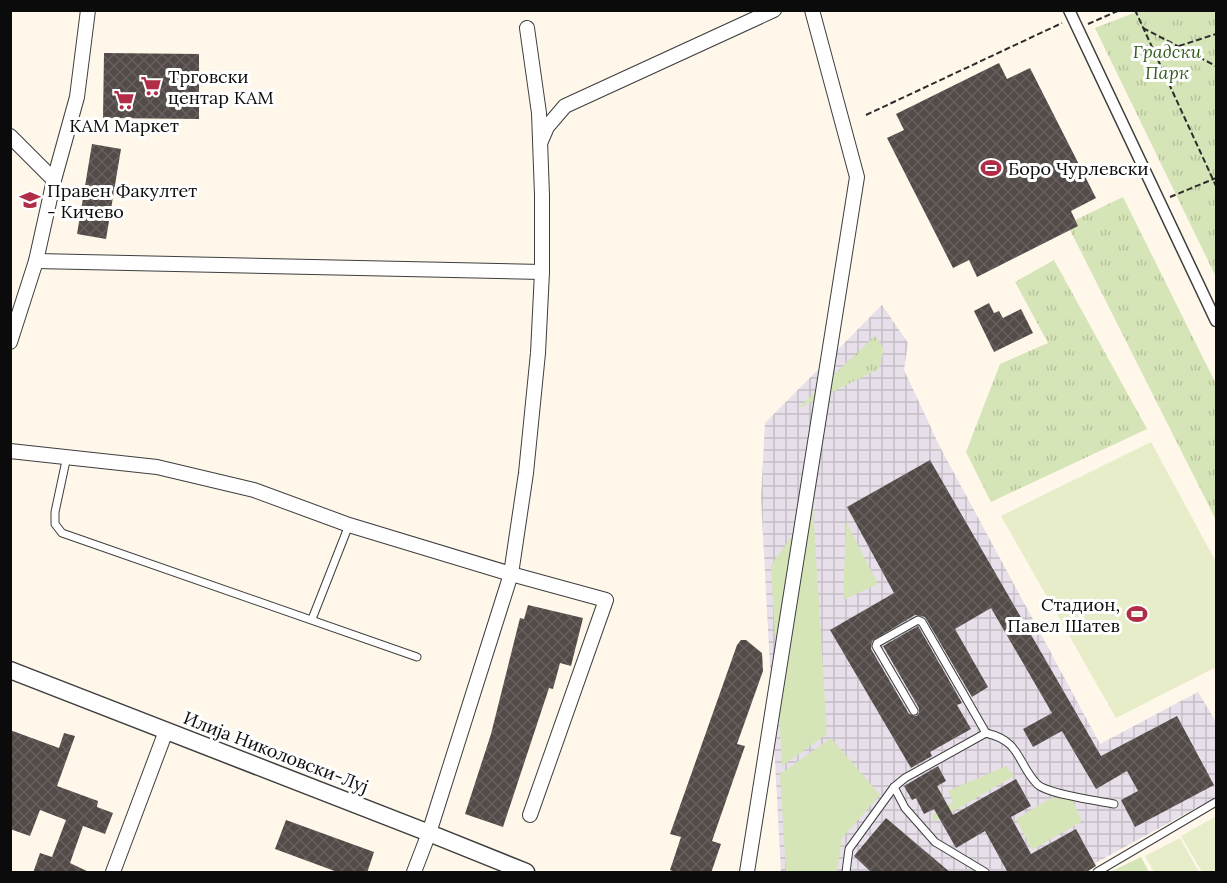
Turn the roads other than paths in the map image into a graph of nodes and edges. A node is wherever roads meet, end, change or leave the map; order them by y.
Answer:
1 (88, 10) edge
2 (774, 10) edge
3 (812, 10) edge
4 (1071, 14) edge
5 (527, 28) dead end
6 (10, 136) edge
7 (540, 143) junction
8 (54, 180) junction
9 (36, 261) junction
10 (543, 272) junction
11 (1216, 321) edge
12 (10, 342) edge
13 (10, 451) edge
14 (67, 456) junction
15 (349, 525) junction
16 (511, 574) junction
17 (312, 619) junction
18 (417, 657) dead end
19 (10, 670) edge
20 (914, 711) dead end
21 (166, 731) junction
22 (986, 733) junction
23 (894, 787) junction
24 (1216, 802) edge
25 (1114, 804) dead end
26 (530, 815) dead end
27 (429, 833) junction
28 (114, 873) edge
29 (414, 873) edge
30 (526, 873) edge
31 (747, 873) edge
32 (846, 873) edge
33 (985, 873) edge
34 (1097, 873) edge

1 - 8 street
2 - 7 street
3 - 31 street
4 - 11 street
5 - 7 street
6 - 8 street
7 - 10 street
8 - 9 street
9 - 10 street
9 - 12 street
10 - 16 street
13 - 14 street
14 - 15 street
14 - 17 lane
15 - 16 street
15 - 17 lane
16 - 26 street
16 - 27 street
17 - 18 lane
19 - 21 street, Илија Николовски-Луј
20 - 22 lane
21 - 27 street, Илија Николовски-Луј
21 - 28 street
22 - 23 lane
22 - 25 lane
23 - 32 lane
23 - 33 lane
24 - 34 lane
27 - 29 street
27 - 30 street, Илија Николовски-Луј

